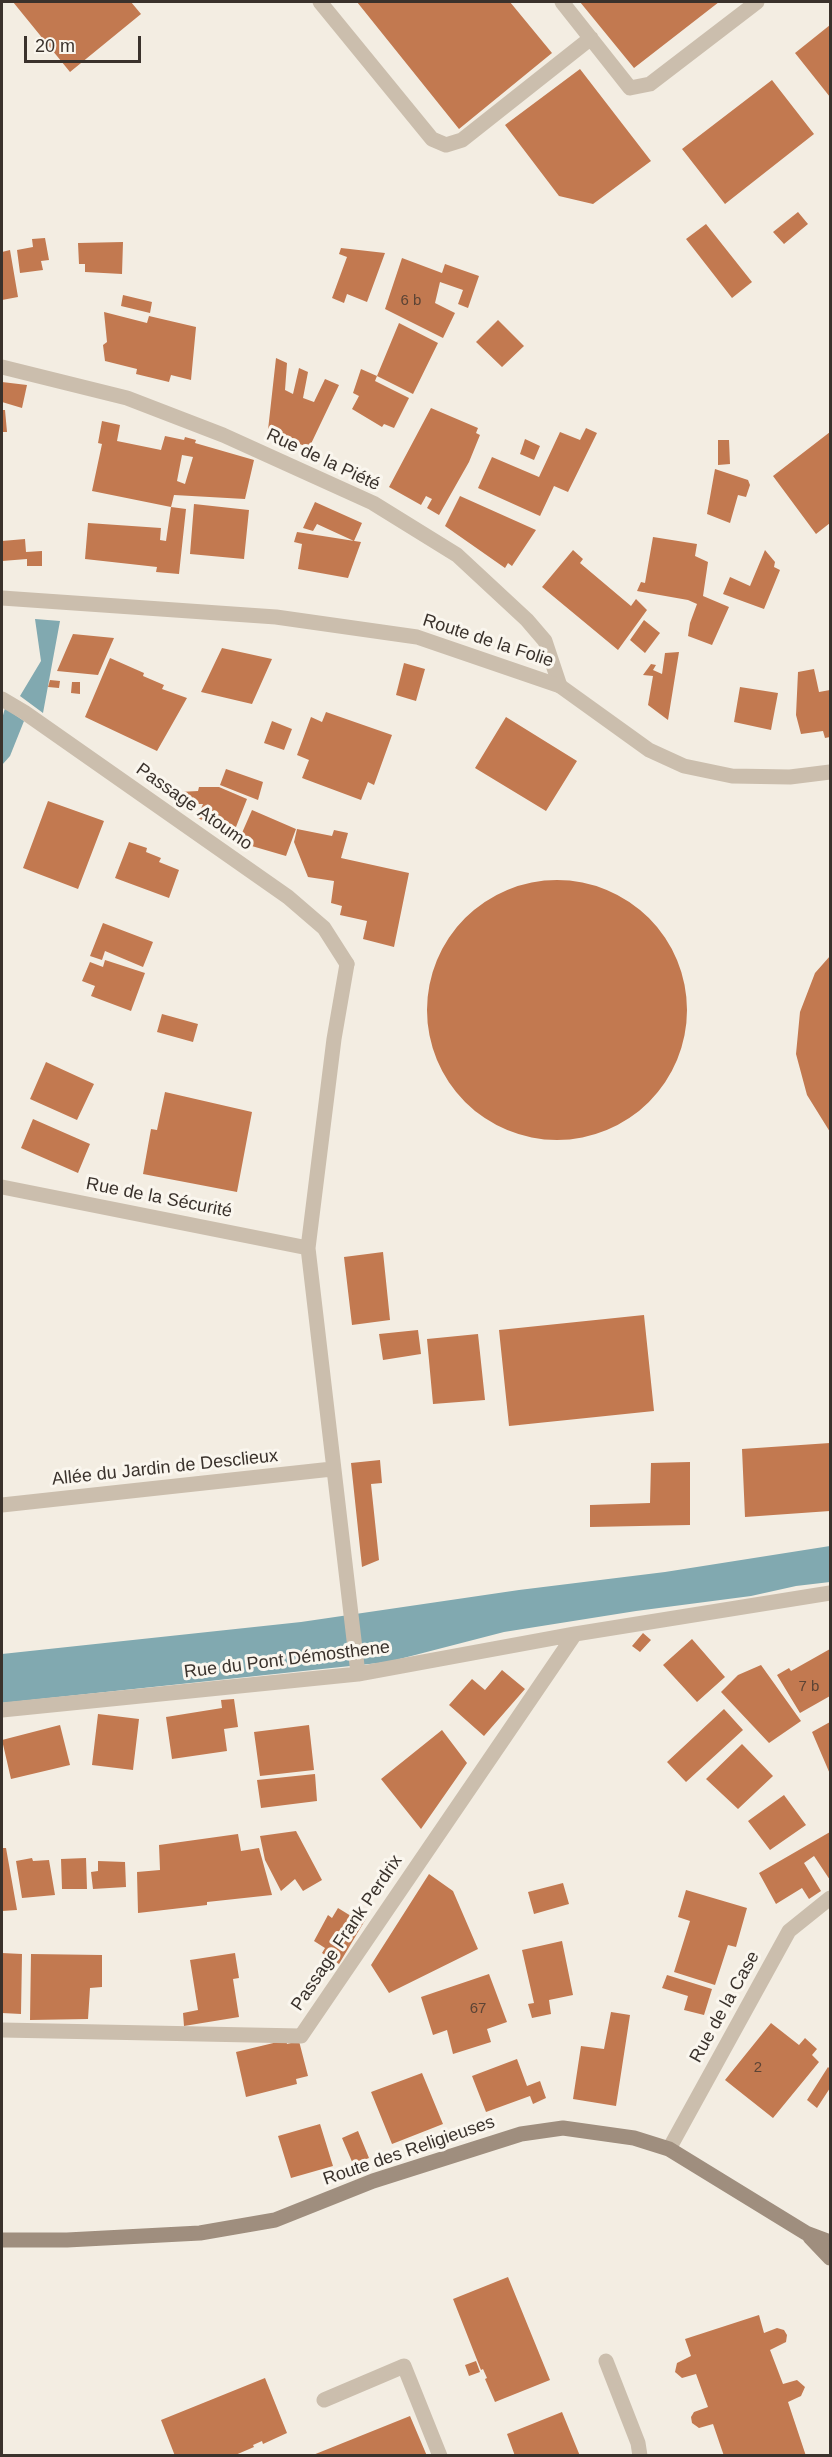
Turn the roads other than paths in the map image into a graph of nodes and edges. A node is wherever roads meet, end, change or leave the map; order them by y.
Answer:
1 (320, 2) edge
2 (562, 2) edge
3 (757, 2) edge
4 (591, 38) junction
5 (2, 367) edge
6 (2, 598) edge
7 (560, 686) junction
8 (2, 699) edge
9 (831, 772) edge
10 (2, 1187) edge
11 (308, 1248) junction
12 (332, 1469) junction
13 (2, 1505) edge
14 (831, 1593) edge
15 (575, 1634) junction
16 (358, 1674) junction
17 (2, 1710) edge
18 (831, 1898) edge
19 (2, 2030) edge
20 (669, 2149) junction
21 (806, 2233) junction
22 (2, 2240) edge
23 (831, 2242) edge
24 (831, 2258) edge
25 (606, 2361) dead end
26 (324, 2400) dead end
27 (440, 2456) edge
28 (640, 2456) edge

1 - 4 street
2 - 4 street
3 - 4 street
5 - 7 street, Rue de la Piété
6 - 7 street, Route de la Folie
7 - 9 street, Route de la Folie
8 - 11 street, Passage Atoumo
10 - 11 street, Rue de la Sécurité
11 - 12 street
12 - 13 street, Allée du Jardin de Desclieux
12 - 16 street
14 - 15 street, Rue du Pont Démosthene
15 - 16 street, Rue du Pont Démosthene
15 - 19 street, Passage Frank Perdrix
16 - 17 street, Rue du Pont Démosthene
18 - 20 street, Rue de la Case
20 - 21 main road, Route des Religieuses
20 - 22 main road, Route des Religieuses
21 - 23 main road, Route des Religieuses
21 - 24 main road, Route des Religieuses
25 - 28 street
26 - 27 street

